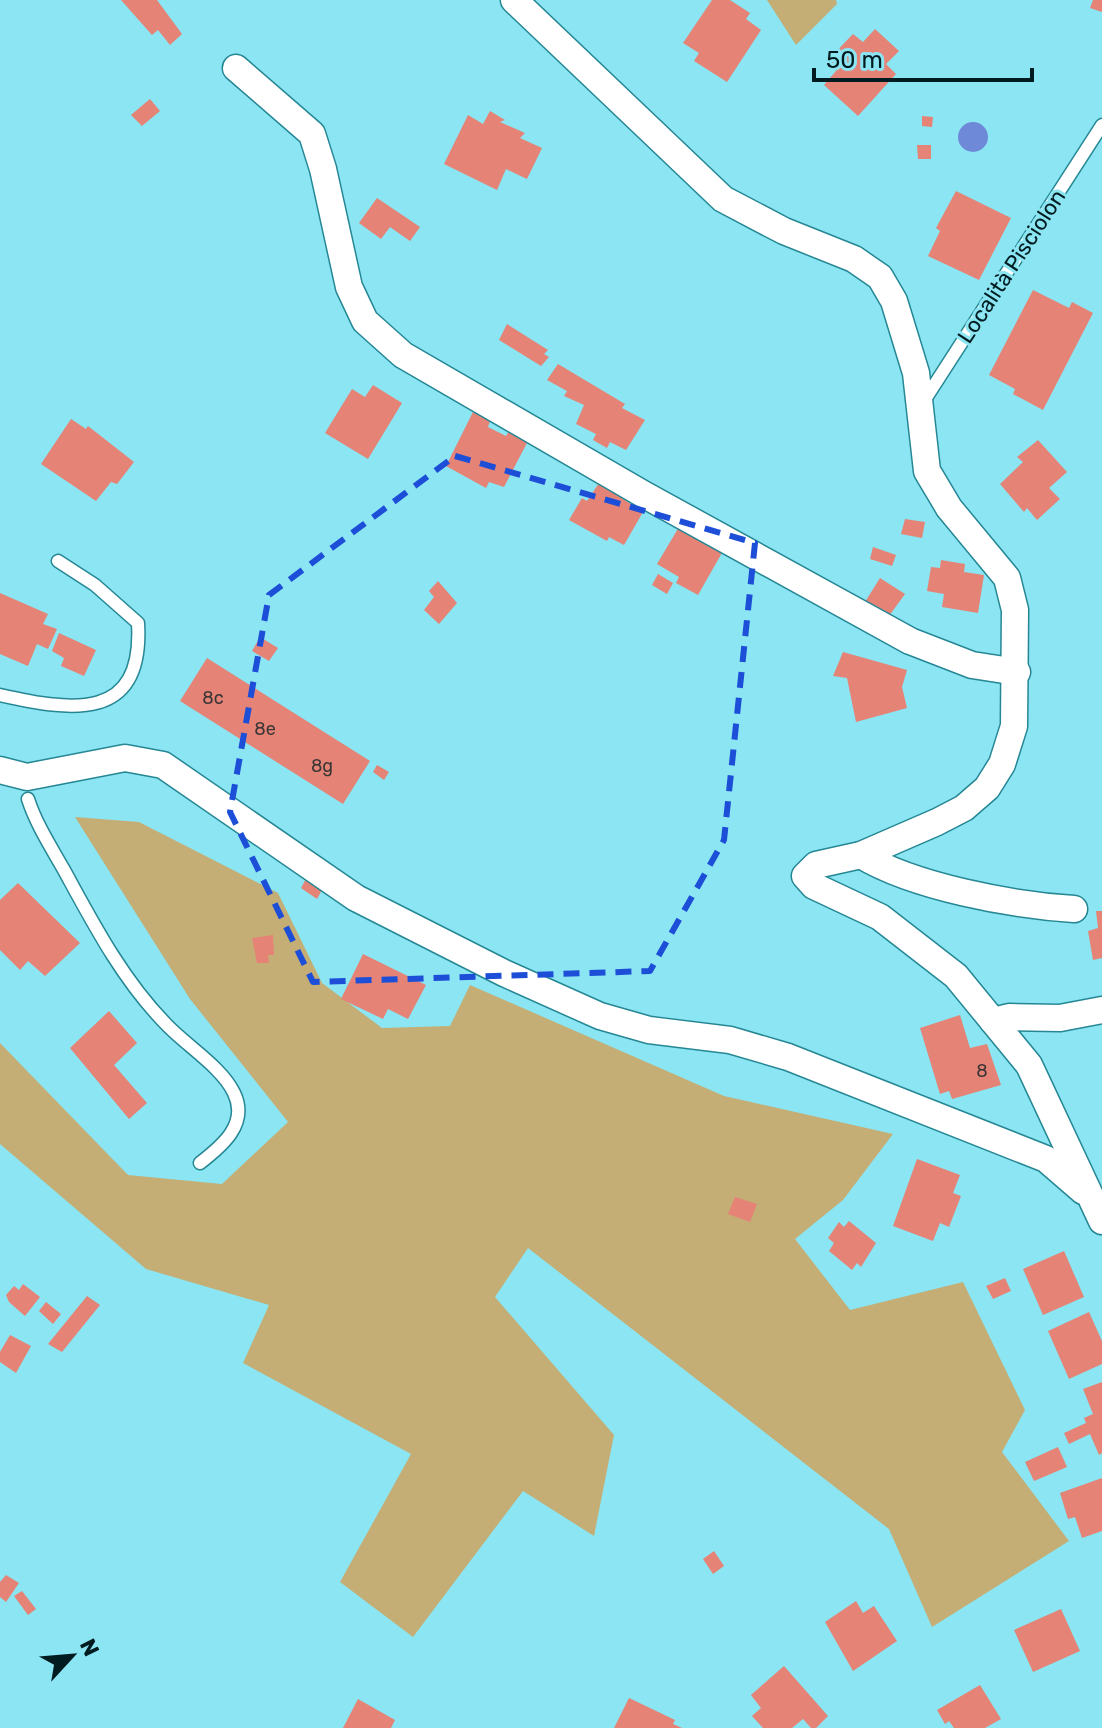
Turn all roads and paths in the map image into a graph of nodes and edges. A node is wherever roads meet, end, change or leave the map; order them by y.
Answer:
1 (526, 5) edge
2 (236, 68) dead end
3 (1102, 125) edge
4 (920, 406) junction
5 (58, 561) dead end
6 (1017, 672) junction
7 (0, 695) edge
8 (0, 770) edge
9 (27, 785) junction
10 (861, 855) junction
11 (1074, 909) dead end
12 (1102, 1010) edge
13 (993, 1021) junction
14 (200, 1163) dead end
15 (1089, 1196) junction
16 (1102, 1221) edge

1 - 4 street
2 - 6 street
3 - 4 lane, Località Pisciolon
4 - 6 street
5 - 7 lane
6 - 10 street
8 - 9 street
9 - 14 lane
9 - 15 street
10 - 11 street
10 - 13 street
12 - 13 street
13 - 15 street
15 - 16 street

